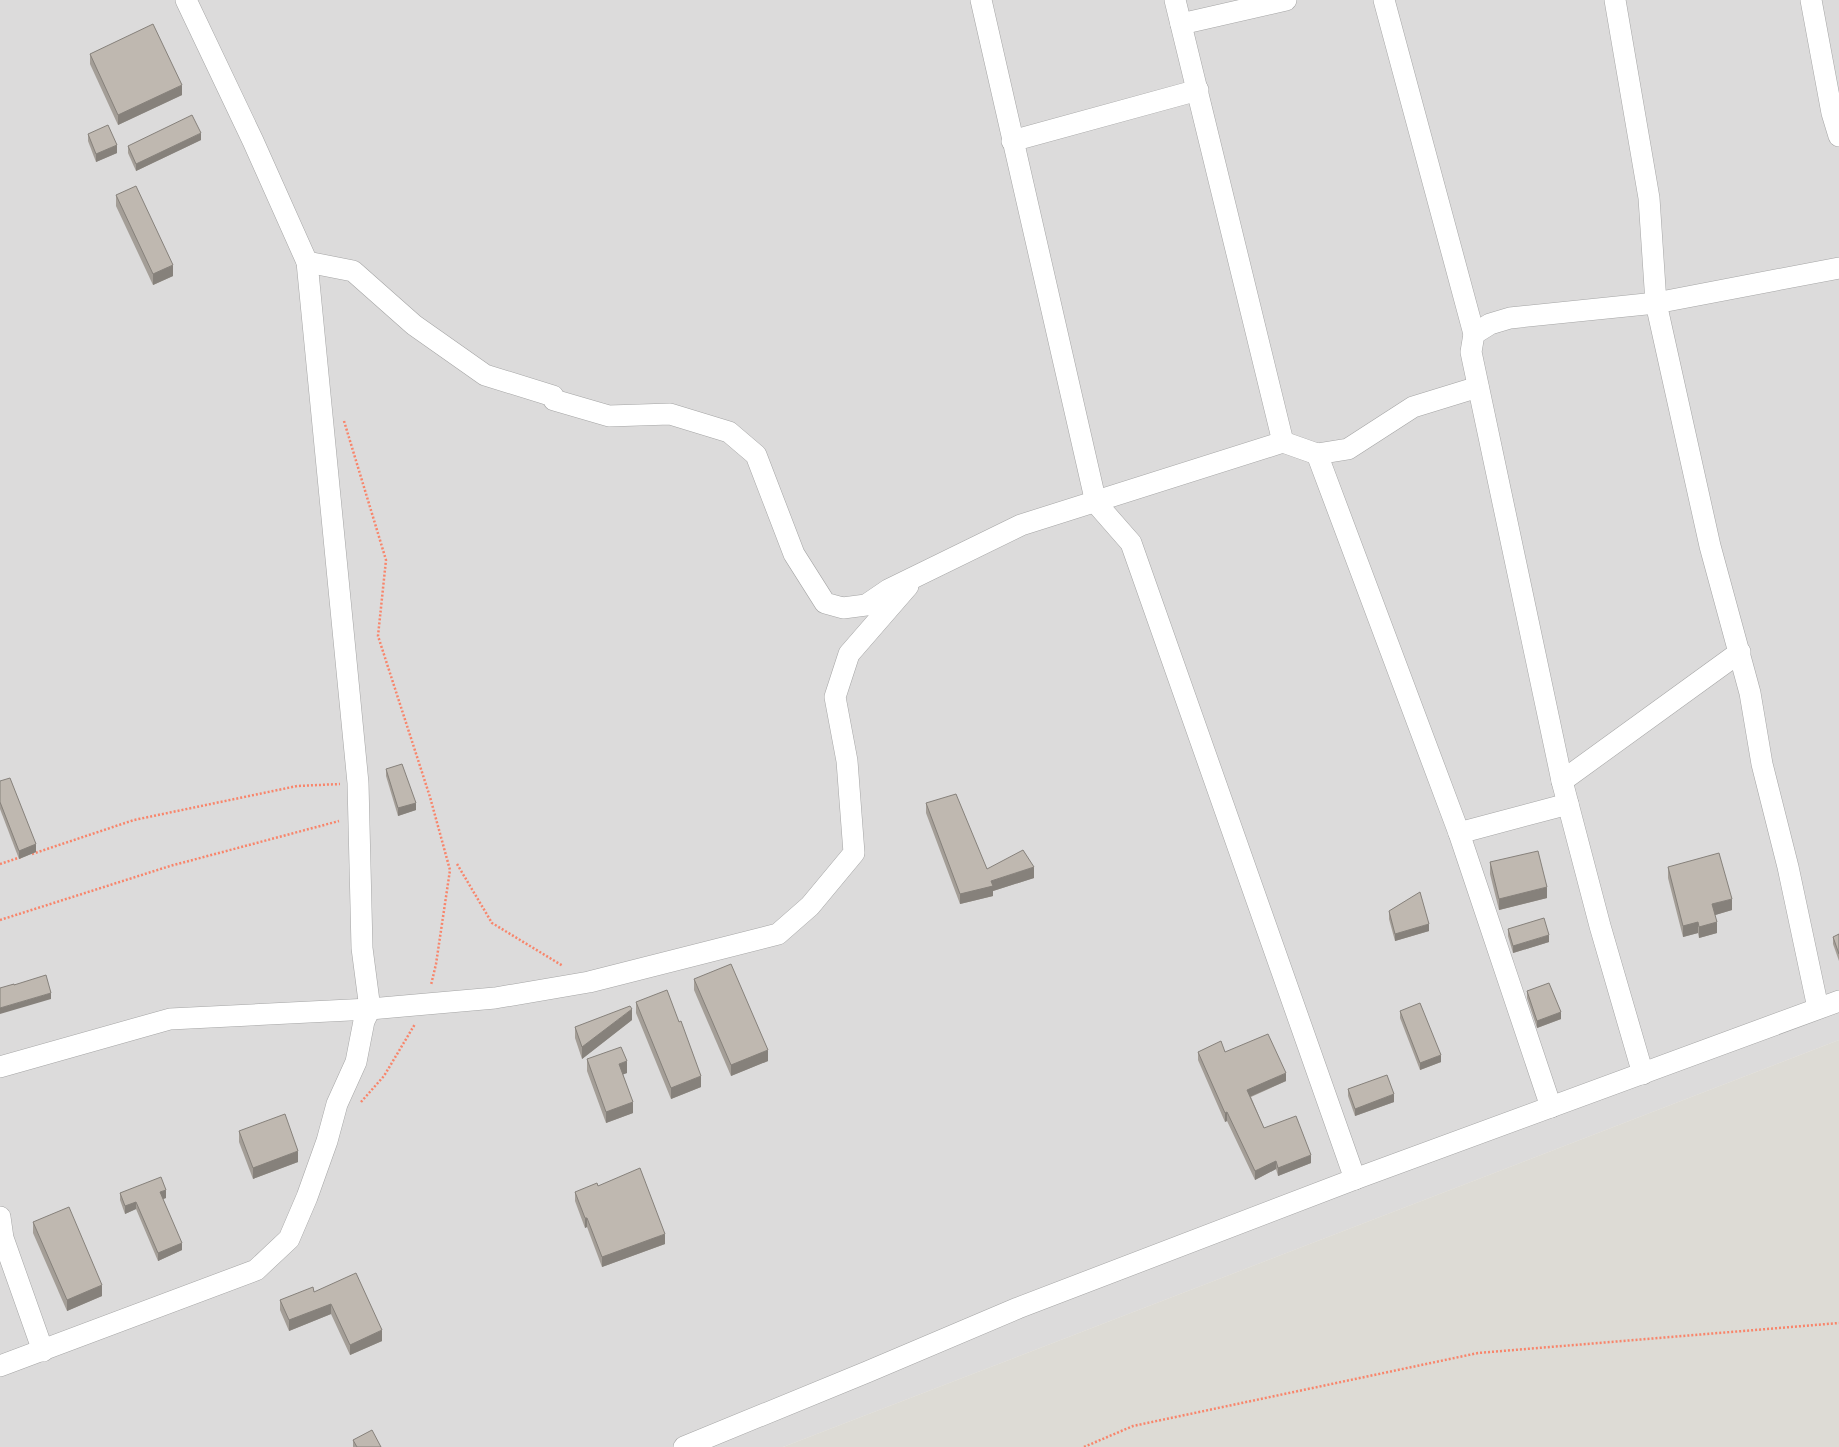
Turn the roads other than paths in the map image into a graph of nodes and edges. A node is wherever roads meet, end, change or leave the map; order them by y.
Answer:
1 (186, 0) edge
2 (981, 0) edge
3 (1175, 0) edge
4 (1286, 0) edge
5 (1384, 0) edge
6 (1615, 0) edge
7 (1811, 0) edge
8 (1181, 24) junction
9 (1198, 90) junction
10 (1839, 136) edge
11 (1012, 141) junction
12 (307, 262) junction
13 (1839, 268) edge
14 (1656, 303) junction
15 (1474, 334) junction
16 (1478, 387) junction
17 (1283, 442) junction
18 (1317, 454) junction
19 (1096, 503) junction
20 (917, 576) junction
21 (1740, 652) junction
22 (1562, 781) junction
23 (1568, 804) junction
24 (1459, 834) junction
25 (1839, 1001) edge
26 (1818, 1008) junction
27 (370, 1009) junction
28 (0, 1067) edge
29 (1643, 1074) junction
30 (1551, 1107) junction
31 (1355, 1179) junction
32 (0, 1217) edge
33 (43, 1351) junction
34 (0, 1366) edge
35 (684, 1447) edge

1 - 12 street
2 - 11 street
3 - 8 street
4 - 8 street
5 - 15 street
6 - 14 street
7 - 10 street
8 - 9 street
9 - 11 street
9 - 17 street
11 - 19 street
12 - 20 street
12 - 27 street
13 - 14 street
14 - 15 street
14 - 21 street
15 - 16 street
16 - 18 street
16 - 22 street
17 - 18 street
17 - 19 street
18 - 24 street
19 - 20 street
19 - 31 street
20 - 27 street
21 - 22 street
21 - 26 street
22 - 23 street
23 - 24 street
23 - 29 street
24 - 30 street
25 - 26 street
26 - 29 street
27 - 28 street
27 - 33 street
29 - 30 street
30 - 31 street
31 - 35 street
32 - 33 street
33 - 34 street

